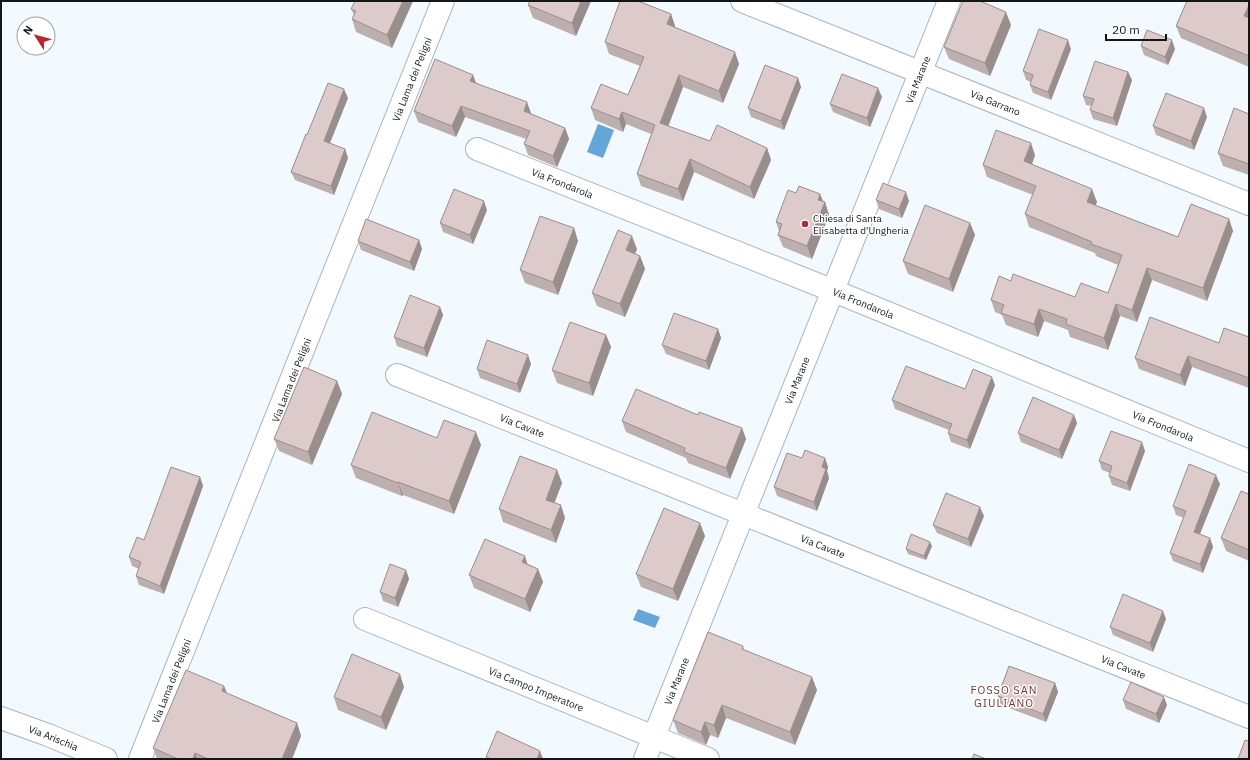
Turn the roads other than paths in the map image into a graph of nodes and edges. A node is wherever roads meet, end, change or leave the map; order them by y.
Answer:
1 (444, 1) edge
2 (742, 1) edge
3 (949, 1) edge
4 (921, 73) junction
5 (477, 149) dead end
6 (1249, 204) edge
7 (834, 292) junction
8 (397, 375) dead end
9 (1249, 461) edge
10 (743, 514) junction
11 (366, 619) dead end
12 (1249, 717) edge
13 (1, 718) edge
14 (654, 737) junction
15 (106, 759) edge
16 (140, 759) edge
17 (645, 759) edge
18 (708, 759) edge

1 - 16 street, Via Lama dei Peligni
2 - 4 street, Via Garrano
3 - 4 street, Via Marane
4 - 6 street, Via Garrano
4 - 7 street, Via Marane
5 - 7 street, Via Frondarola
7 - 9 street, Via Frondarola
7 - 10 street, Via Marane
8 - 10 street, Via Cavate
10 - 12 street, Via Cavate
10 - 14 street, Via Marane
11 - 14 street, Via Campo Imperatore
13 - 15 street, Via Arischia
14 - 17 street, Via Marane
14 - 18 street, Via Campo Imperatore

